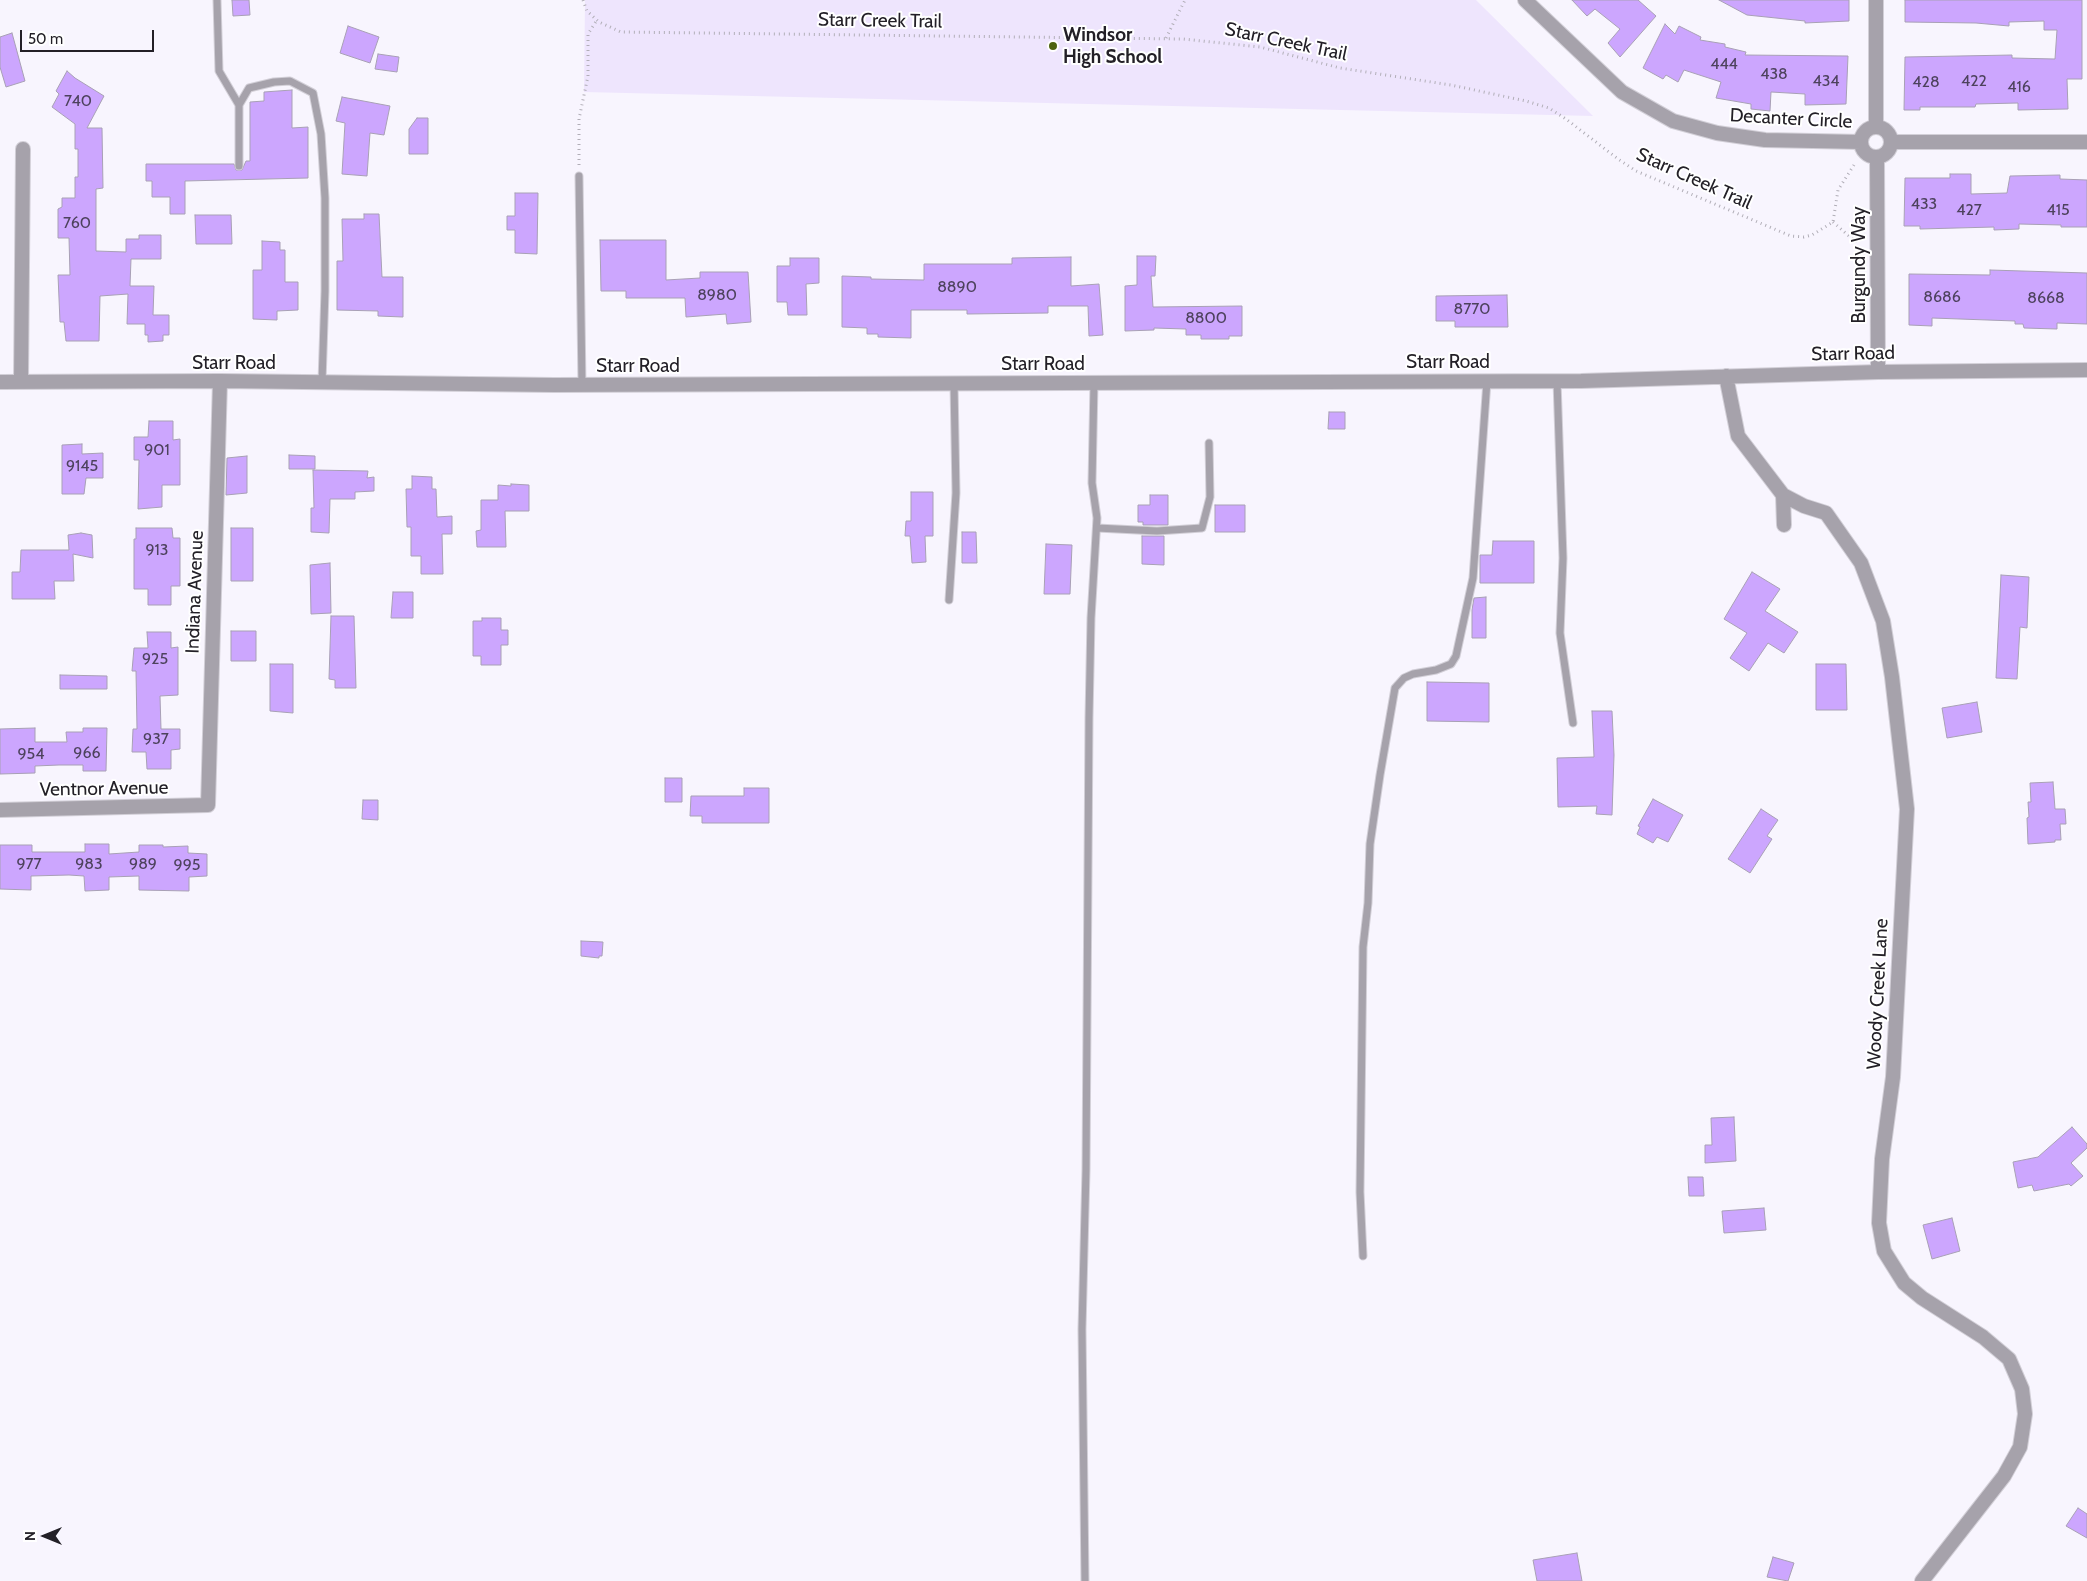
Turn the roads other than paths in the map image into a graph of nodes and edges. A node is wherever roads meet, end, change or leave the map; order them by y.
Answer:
1 (217, 0) edge
2 (1525, 0) edge
3 (1876, 0) edge
4 (240, 104) junction
5 (1876, 127) junction
6 (1861, 142) junction
7 (1891, 142) junction
8 (2087, 142) edge
9 (23, 149) dead end
10 (1877, 157) junction
11 (240, 166) dead end
12 (579, 176) road end
13 (2087, 370) edge
14 (1878, 372) junction
15 (1726, 376) junction
16 (220, 381) junction
17 (1487, 381) junction
18 (1557, 381) junction
19 (0, 382) edge
20 (21, 382) junction
21 (322, 382) junction
22 (1094, 383) junction
23 (954, 384) junction
24 (582, 385) junction
25 (1209, 443) dead end
26 (1783, 495) junction
27 (1784, 525) dead end
28 (1097, 528) junction
29 (949, 600) dead end
30 (1573, 723) dead end
31 (208, 805) joint
32 (0, 810) edge
33 (1363, 1256) dead end
34 (1086, 1581) edge
35 (1922, 1581) edge

1 - 4 lane
2 - 6 street, Decanter Circle
3 - 5 street
4 - 11 lane
4 - 21 lane
5 - 6 street
5 - 7 street
6 - 10 street
7 - 8 street
7 - 10 street
9 - 20 street
10 - 14 street, Burgundy Way
12 - 24 lane
13 - 14 street, Starr Road
14 - 15 street, Starr Road
15 - 18 street, Starr Road
15 - 26 street, Woody Creek Lane
16 - 20 street, Starr Road
16 - 21 street, Starr Road
16 - 31 street, Indiana Avenue
17 - 18 street, Starr Road
17 - 22 street, Starr Road
17 - 33 lane
18 - 30 lane
19 - 20 street, Starr Road
21 - 24 street, Starr Road
22 - 23 street, Starr Road
22 - 28 lane
23 - 24 street, Starr Road
23 - 29 lane
25 - 28 lane
26 - 27 street
26 - 35 street, Woody Creek Lane
28 - 34 lane
31 - 32 street, Ventnor Avenue

